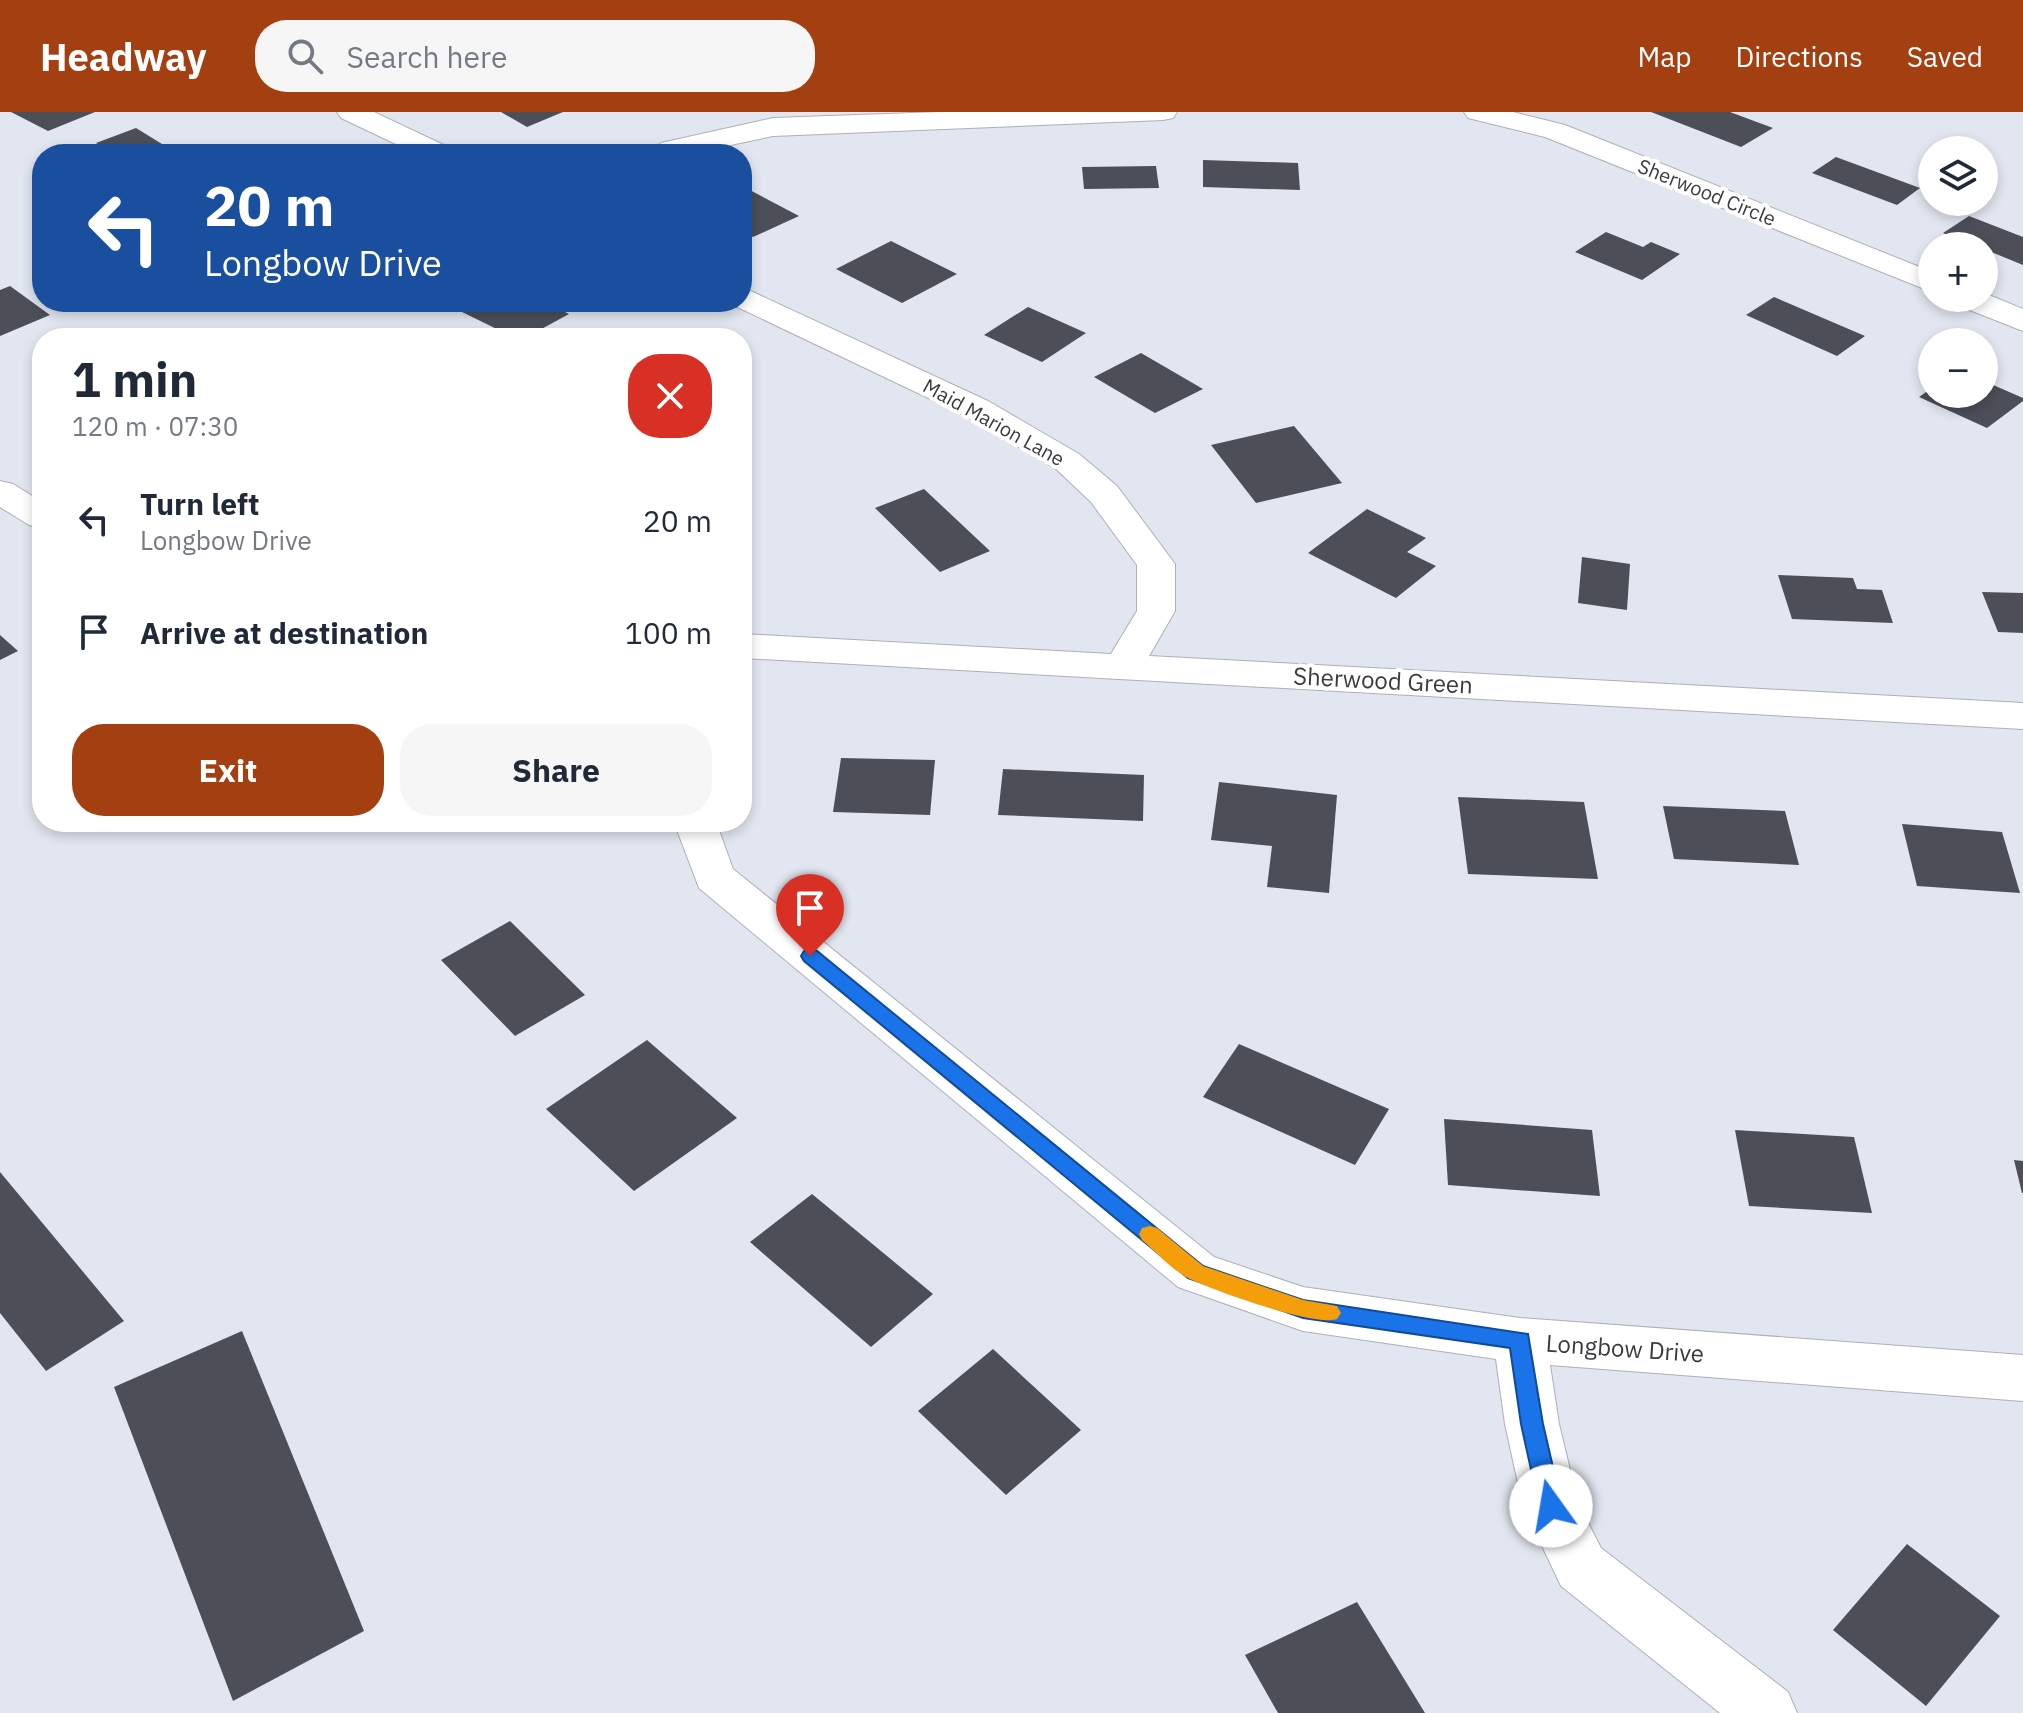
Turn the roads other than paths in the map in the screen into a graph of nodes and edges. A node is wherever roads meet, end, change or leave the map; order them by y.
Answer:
1 (351, 112) edge
2 (1163, 112) edge
3 (1478, 112) edge
4 (419, 144) edge
5 (694, 144) edge
6 (1918, 277) edge
7 (752, 302) edge
8 (1998, 311) edge
9 (2023, 321) edge
10 (0, 492) edge
11 (32, 511) edge
12 (752, 646) edge
13 (1124, 665) junction
14 (2023, 716) edge
15 (698, 832) edge
16 (1520, 1340) junction
17 (2023, 1378) edge
18 (1767, 1713) edge

1 - 4 street
2 - 5 street
3 - 6 street, Sherwood Circle
7 - 13 street, Maid Marion Lane
8 - 9 street
10 - 11 street
12 - 13 street, Sherwood Green
13 - 14 street, Sherwood Green
15 - 16 street, Longbow Drive
16 - 17 street, Longbow Drive
16 - 18 street

